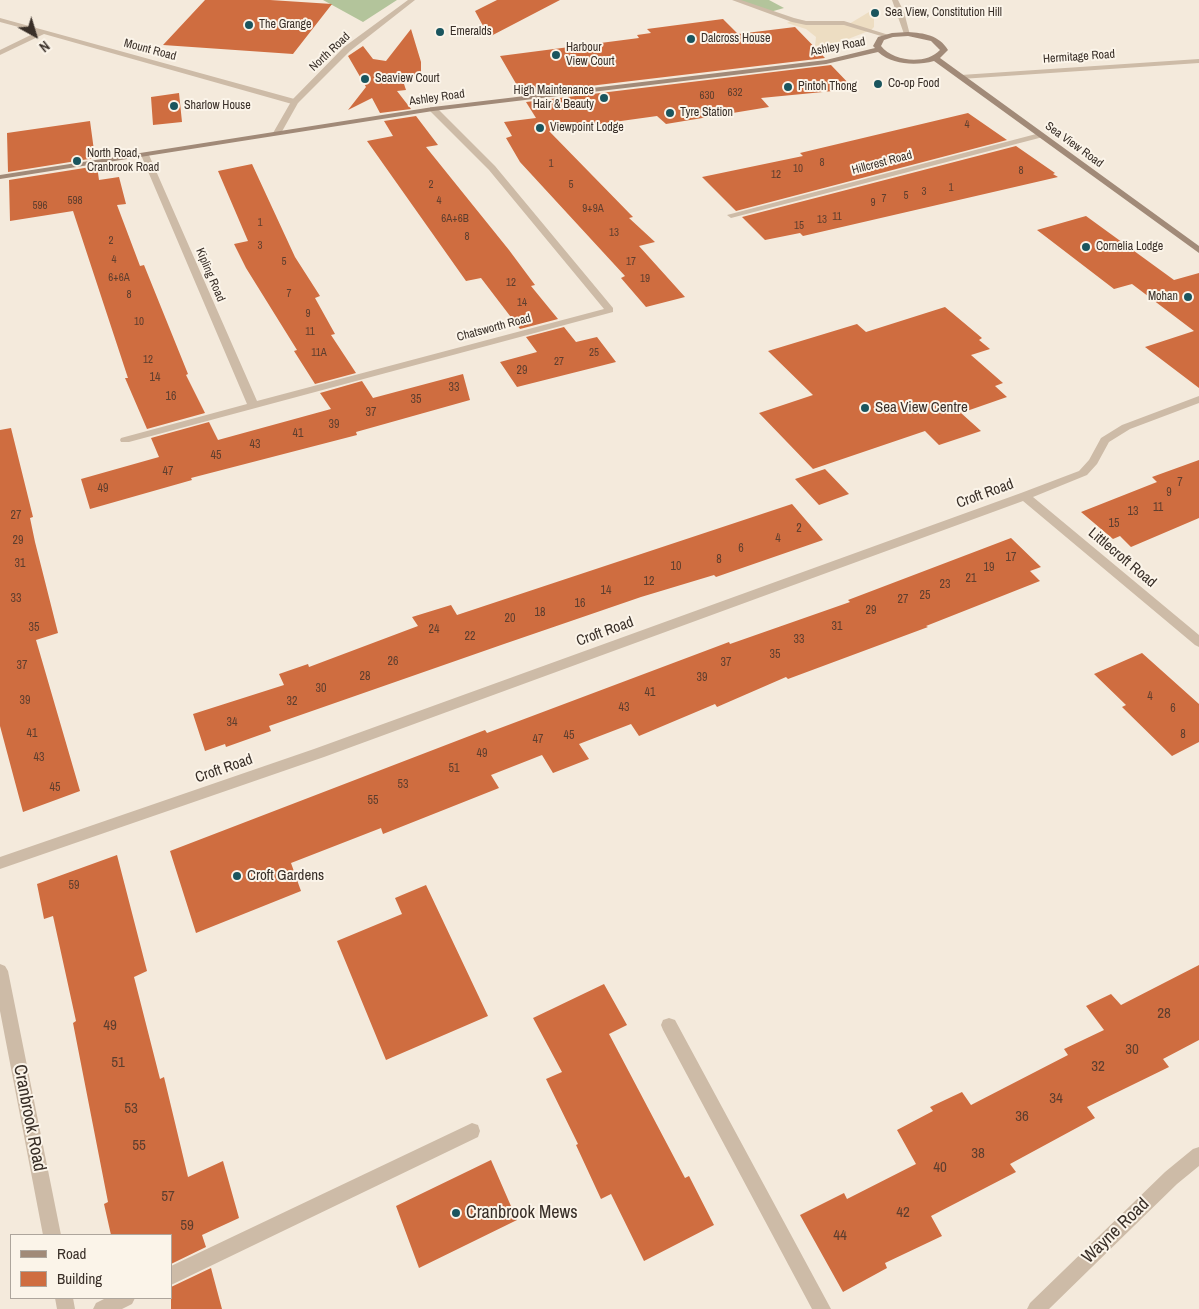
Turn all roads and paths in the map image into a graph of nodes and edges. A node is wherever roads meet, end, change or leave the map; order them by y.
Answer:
1 (412, 0) edge
2 (735, 0) edge
3 (895, 0) edge
4 (0, 20) edge
5 (43, 32) junction
6 (908, 34) junction
7 (888, 36) junction
8 (878, 50) junction
9 (0, 53) edge
10 (935, 58) junction
11 (1199, 61) edge
12 (961, 77) junction
13 (295, 102) junction
14 (433, 109) junction
15 (277, 133) junction
16 (1040, 135) junction
17 (145, 155) junction
18 (0, 177) edge
19 (731, 215) dead end
20 (1199, 250) edge
21 (1199, 399) edge
22 (252, 405) junction
23 (125, 440) dead end
24 (1025, 496) junction
25 (1199, 642) edge
26 (0, 863) edge
27 (0, 971) edge
28 (669, 1025) dead end
29 (472, 1131) dead end
30 (1199, 1155) edge
31 (52, 1234) edge
32 (172, 1276) edge
33 (124, 1299) edge
34 (102, 1309) edge
35 (822, 1309) edge
36 (1036, 1309) edge

1 - 13 street, North Road
2 - 7 street
3 - 6 street
4 - 5 street, Mount Road
5 - 9 street
5 - 13 street, Mount Road
6 - 7 main road
6 - 10 main road
7 - 8 main road
8 - 10 main road
8 - 14 main road, Ashley Road
10 - 12 main road, Sea View Road
11 - 12 street, Hermitage Road
12 - 16 main road, Sea View Road
13 - 15 street, North Road
14 - 15 main road, Ashley Road
14 - 22 street, Chatsworth Road
15 - 17 main road, Ashley Road
16 - 19 street, Hillcrest Road
16 - 20 main road, Sea View Road
17 - 18 main road, Ashley Road
17 - 22 street, Kipling Road
21 - 24 street, Croft Road
22 - 23 street, Chatsworth Road
24 - 25 street, Littlecroft Road
24 - 26 street, Croft Road
27 - 31 street, Cranbrook Road
28 - 35 street
29 - 32 street
30 - 36 street, Wayne Road
33 - 34 street

